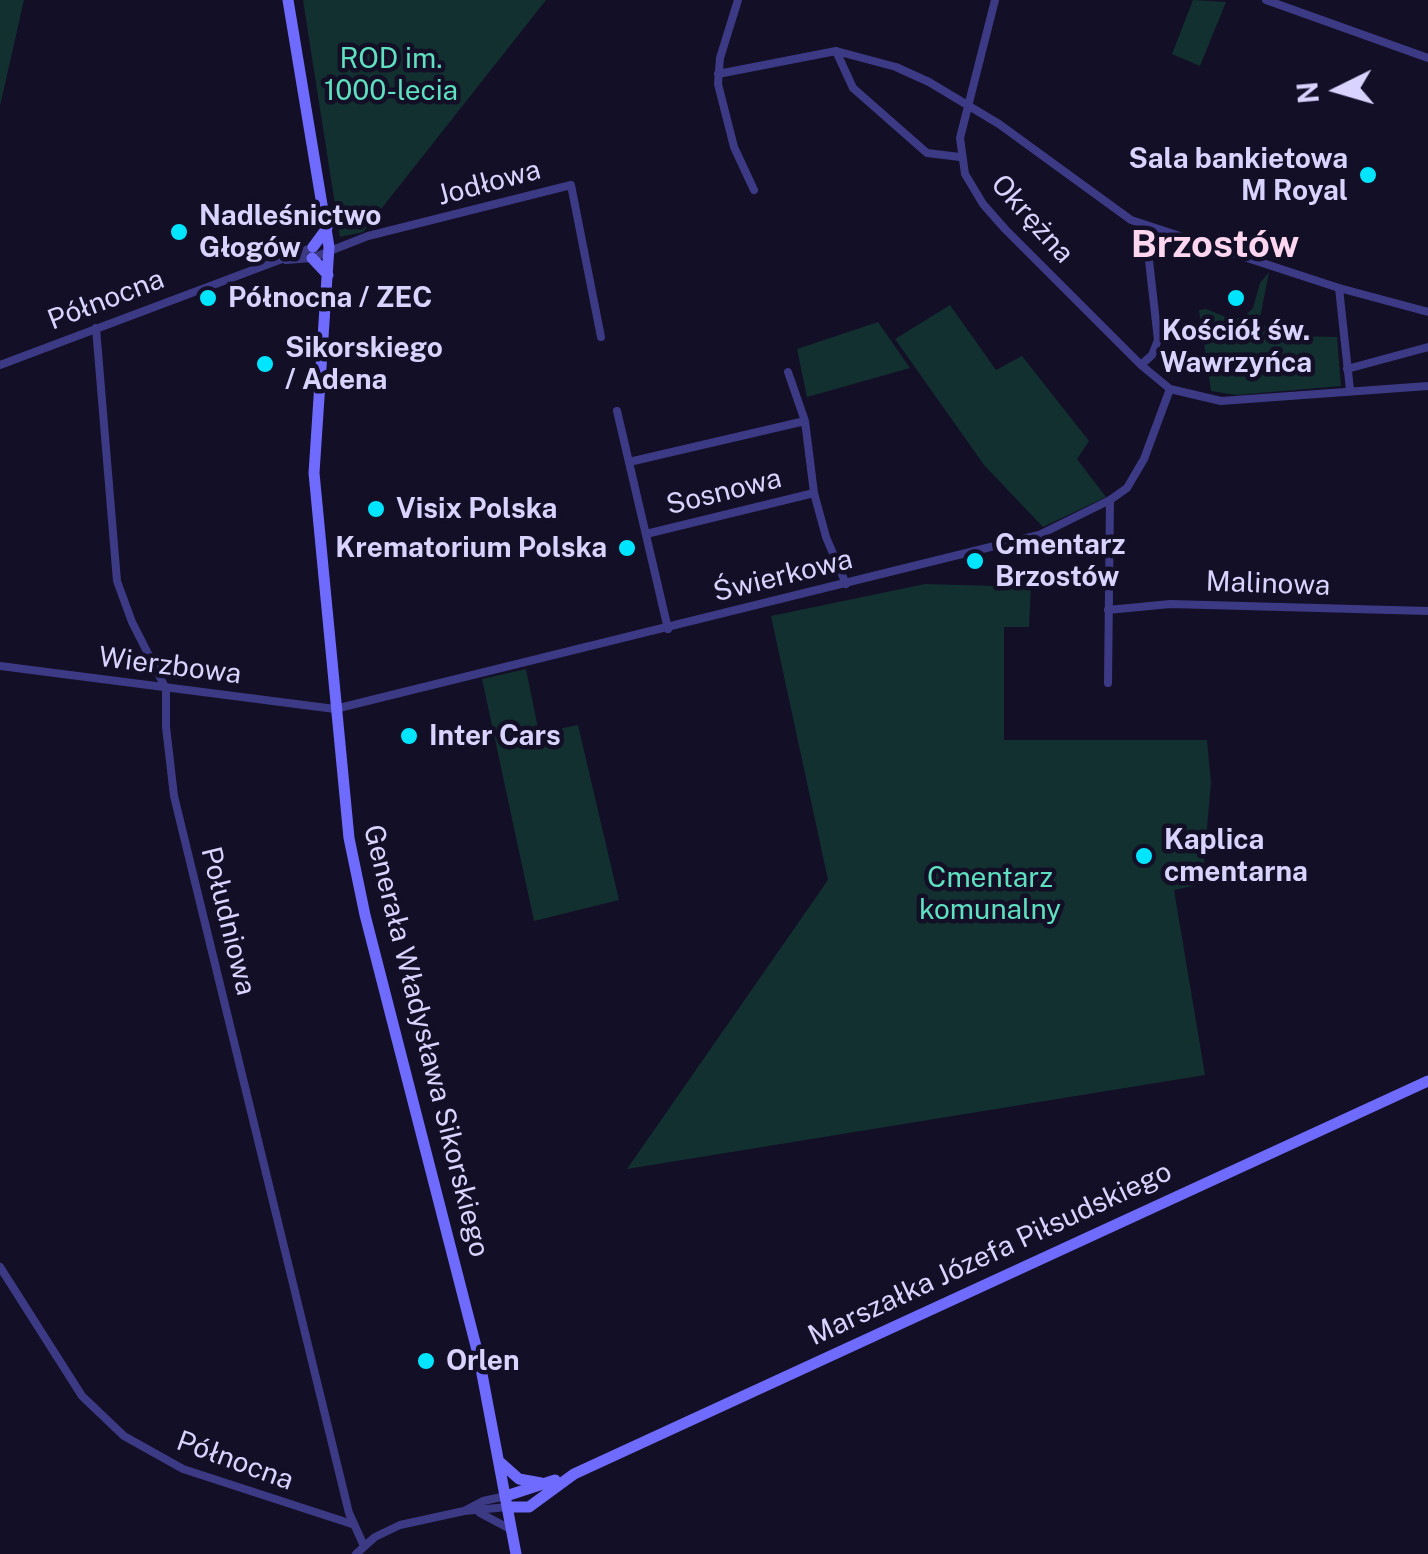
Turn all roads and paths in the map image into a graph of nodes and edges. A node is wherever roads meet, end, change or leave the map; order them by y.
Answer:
1 (288, 0) edge
2 (738, 0) edge
3 (995, 0) edge
4 (1266, 0) edge
5 (836, 51) junction
6 (1428, 58) edge
7 (718, 74) junction
8 (969, 106) junction
9 (960, 157) junction
10 (754, 190) dead end
11 (1145, 225) junction
12 (327, 228) junction
13 (328, 250) junction
14 (312, 253) junction
15 (328, 275) junction
16 (1339, 288) junction
17 (1428, 312) edge
18 (96, 328) junction
19 (601, 337) dead end
20 (1428, 347) edge
21 (0, 365) edge
22 (1141, 366) junction
23 (1348, 368) junction
24 (788, 372) dead end
25 (1428, 386) edge
26 (1170, 389) junction
27 (1350, 390) junction
28 (617, 412) dead end
29 (805, 421) junction
30 (629, 462) junction
31 (814, 494) junction
32 (1110, 500) junction
33 (646, 534) junction
34 (846, 584) junction
35 (1108, 610) junction
36 (1428, 611) edge
37 (668, 629) junction
38 (0, 666) edge
39 (1108, 683) dead end
40 (166, 688) junction
41 (335, 709) junction
42 (1428, 1082) edge
43 (0, 1266) edge
44 (500, 1462) junction
45 (574, 1474) junction
46 (545, 1484) junction
47 (507, 1502) junction
48 (464, 1511) junction
49 (476, 1512) junction
50 (352, 1524) junction
51 (512, 1531) junction
52 (364, 1546) junction
53 (356, 1554) edge
54 (516, 1554) edge

1 - 12 street, Generała Władysława Sikorskiego
2 - 7 street
3 - 8 street
4 - 6 street
5 - 7 street
5 - 8 street
5 - 9 street
7 - 10 street
8 - 9 street, Okrężna
8 - 11 street, Okrężna
9 - 22 street, Okrężna
11 - 16 street, Okrężna
11 - 22 street
12 - 13 street, Generała Władysława Sikorskiego
12 - 14 street
13 - 14 street, Północna
13 - 15 street, Generała Władysława Sikorskiego
13 - 19 street, Jodłowa
14 - 15 street
14 - 18 street, Północna
15 - 41 street, Generała Władysława Sikorskiego
16 - 17 street, Okrężna
16 - 23 street
18 - 21 street, Północna
18 - 40 street, Południowa
20 - 23 street
22 - 26 street, Okrężna
23 - 27 street
24 - 29 street
25 - 27 street, Okrężna
26 - 27 street, Okrężna
26 - 32 street, Świerkowa
28 - 30 street
29 - 30 street
29 - 31 street
30 - 33 street
31 - 33 street, Sosnowa
31 - 34 street
32 - 34 street, Świerkowa
32 - 35 street
33 - 37 street
34 - 37 street, Świerkowa
35 - 36 street, Malinowa
35 - 39 street
37 - 41 street, Świerkowa
38 - 40 street, Wierzbowa
40 - 41 street, Wierzbowa
40 - 50 street, Południowa
41 - 44 street, Generała Władysława Sikorskiego
42 - 45 street, Marszałka Józefa Piłsudskiego
43 - 50 street, Północna
44 - 46 street
44 - 47 street, Generała Władysława Sikorskiego
45 - 46 street, Marszałka Józefa Piłsudskiego
45 - 47 street, Marszałka Józefa Piłsudskiego
46 - 47 street, Marszałka Józefa Piłsudskiego
47 - 48 street
47 - 49 street
47 - 51 street, Generała Władysława Sikorskiego
48 - 49 street
48 - 52 street
49 - 51 street
50 - 52 street
51 - 54 street, Generała Władysława Sikorskiego
52 - 53 street

